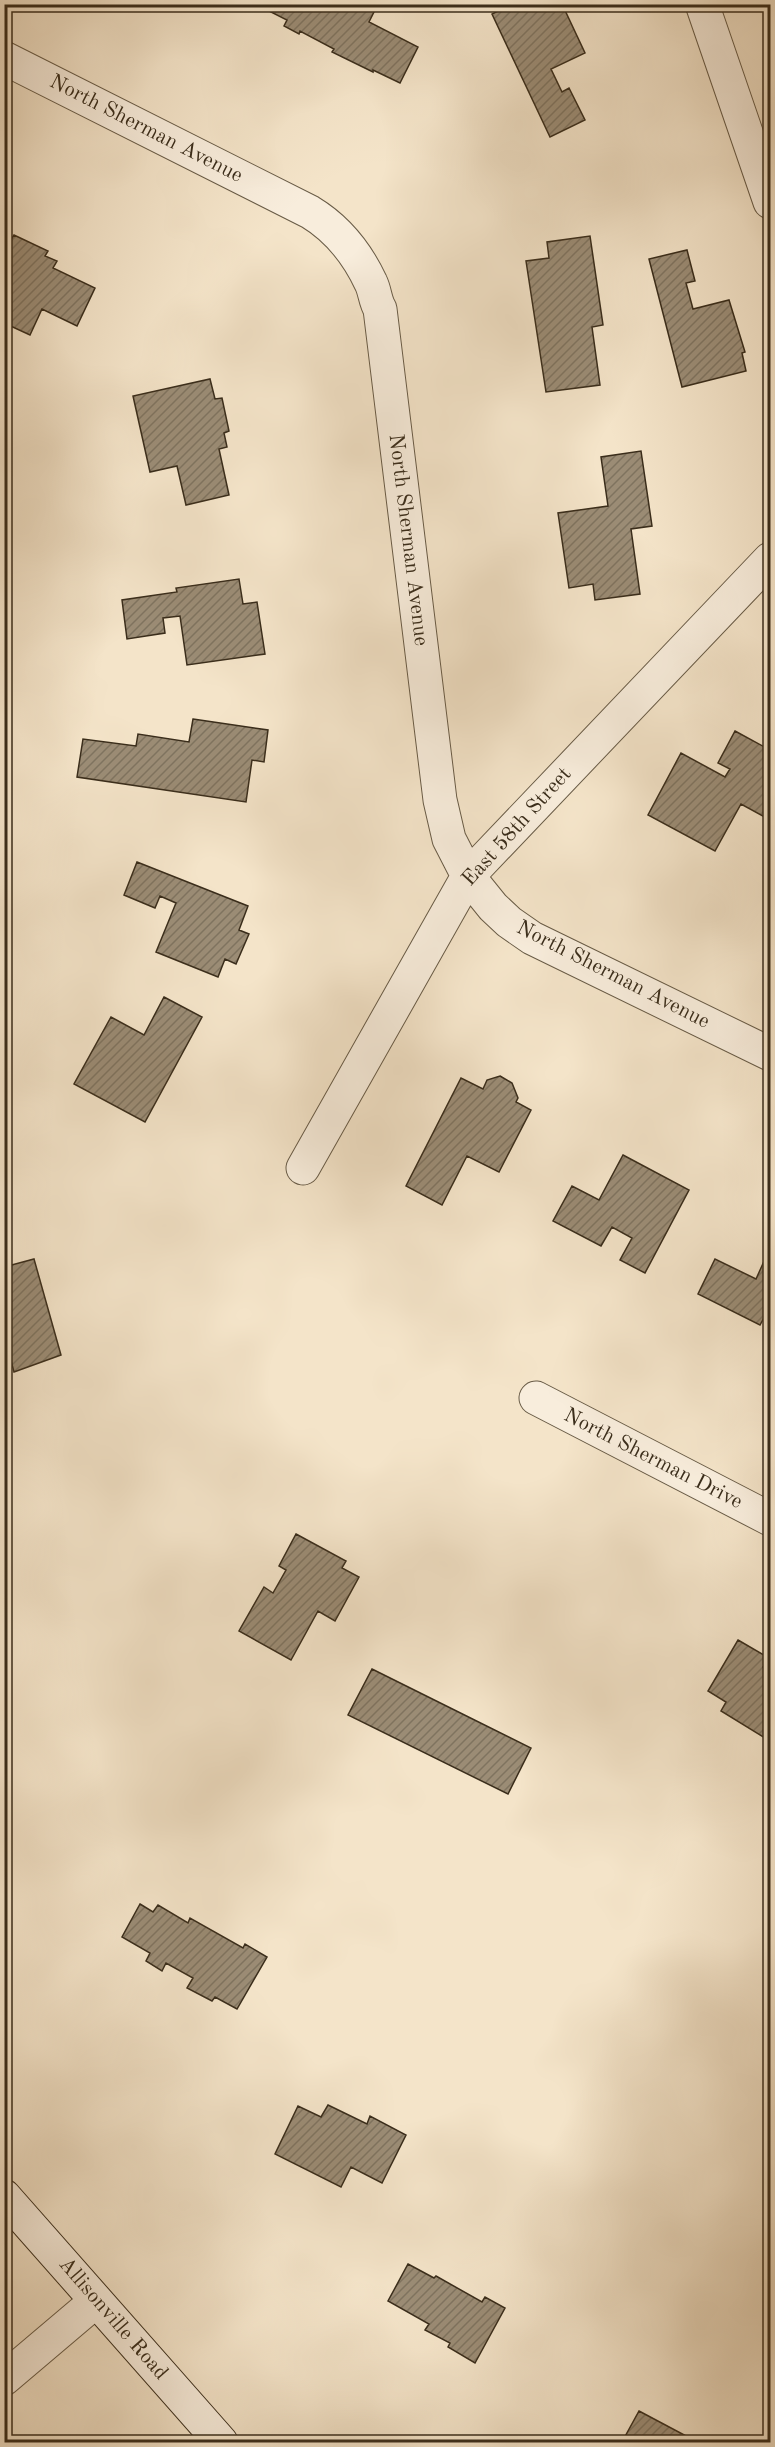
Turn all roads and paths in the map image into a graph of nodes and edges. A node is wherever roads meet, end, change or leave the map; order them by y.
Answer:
1 (702, 4) edge
2 (4, 58) edge
3 (771, 202) edge
4 (771, 559) edge
5 (468, 876) junction
6 (771, 1054) edge
7 (303, 1168) dead end
8 (536, 1398) dead end
9 (771, 1519) edge
10 (4, 2196) edge
11 (96, 2301) junction
12 (4, 2379) edge
13 (221, 2442) edge

1 - 3 street
2 - 5 street, North Sherman Avenue
4 - 5 street, East 58th Street
5 - 6 street, North Sherman Avenue
5 - 7 street, East 58th Street
8 - 9 street, North Sherman Drive
10 - 11 street, Allisonville Road
11 - 12 street
11 - 13 street, Allisonville Road

